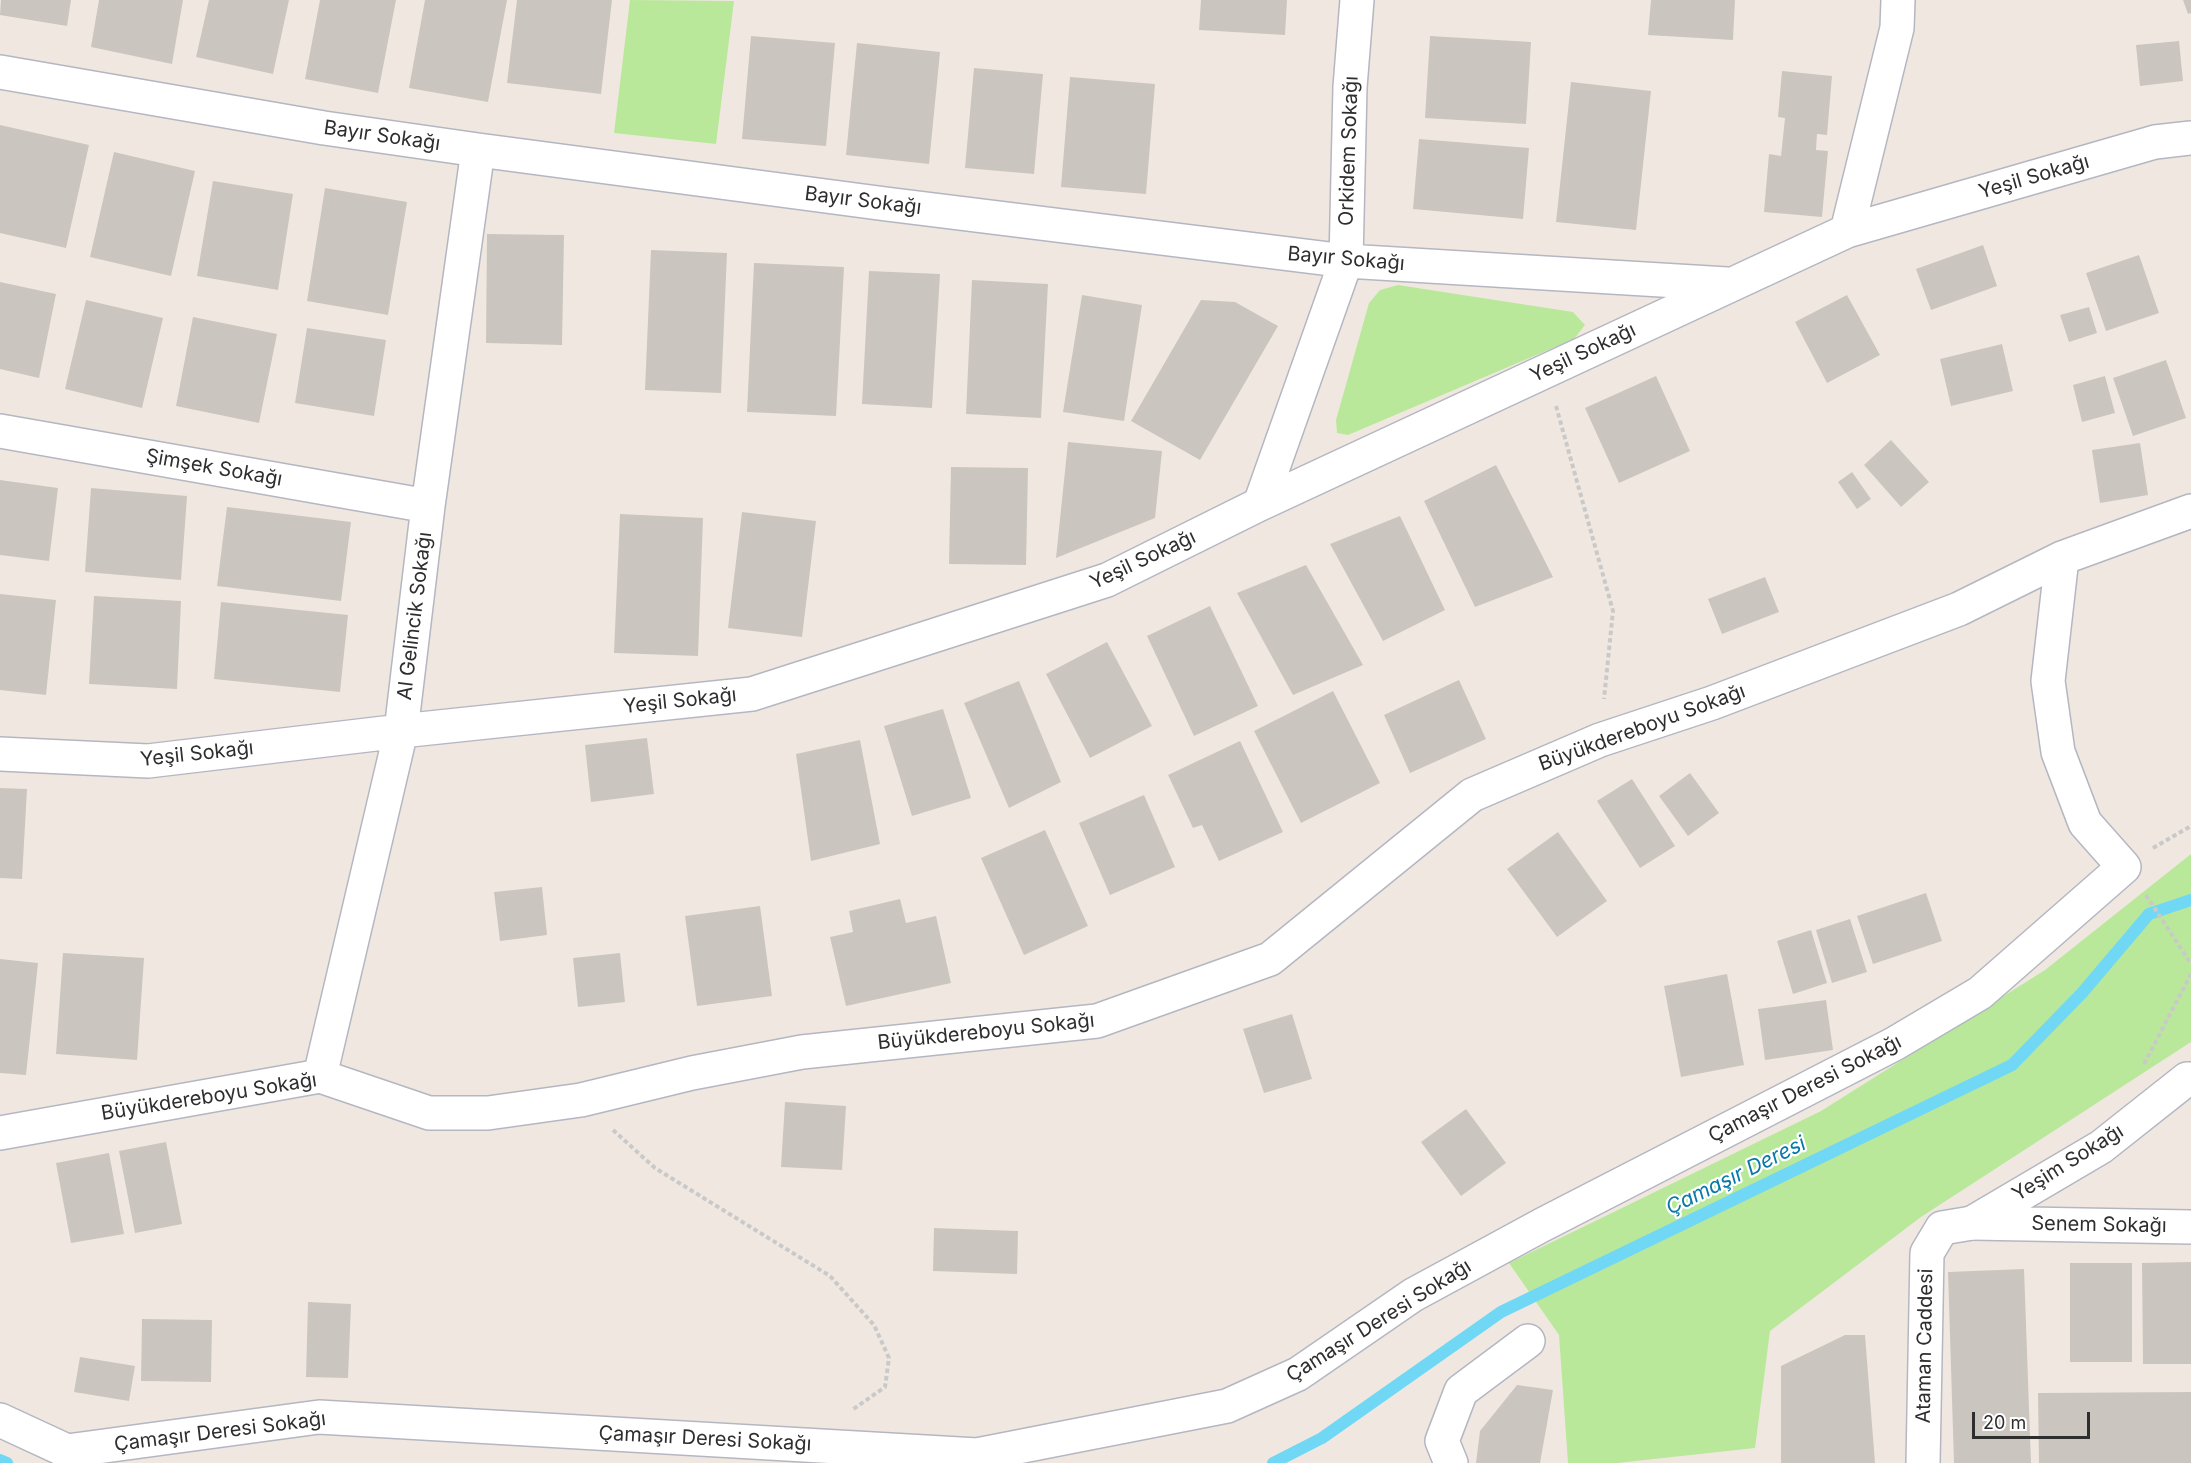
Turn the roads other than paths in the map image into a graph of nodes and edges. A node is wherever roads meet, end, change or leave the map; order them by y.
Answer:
1 (1357, 0) edge
2 (1898, 0) edge
3 (0, 72) edge
4 (2191, 138) edge
5 (478, 150) junction
6 (1847, 231) junction
7 (1346, 261) junction
8 (1732, 284) junction
9 (0, 431) edge
10 (1260, 504) junction
11 (428, 506) junction
12 (2191, 511) edge
13 (2062, 558) junction
14 (401, 731) junction
15 (0, 754) edge
16 (320, 1076) junction
17 (2191, 1078) edge
18 (0, 1133) edge
19 (1972, 1223) junction
20 (2191, 1227) edge
21 (1528, 1341) dead end
22 (0, 1420) edge
23 (1451, 1463) edge
24 (1923, 1463) edge

1 - 7 street, Orkidem Sokağı
2 - 6 street
3 - 5 street, Bayır Sokağı
4 - 6 street, Yeşil Sokağı
5 - 7 street, Bayır Sokağı
5 - 11 street, Al Gelincik Sokağı
6 - 8 street, Yeşil Sokağı
7 - 8 street, Bayır Sokağı
7 - 10 street, Orkidem Sokağı
8 - 10 street, Yeşil Sokağı
9 - 11 street, Şimşek Sokağı
10 - 14 street, Yeşil Sokağı
11 - 14 street, Al Gelincik Sokağı
12 - 13 street, Büyükdereboyu Sokağı
13 - 16 street, Büyükdereboyu Sokağı
13 - 22 street, Çamaşır Deresi Sokağı
14 - 15 street, Yeşil Sokağı
14 - 16 street, Al Gelincik Sokağı
16 - 18 street, Büyükdereboyu Sokağı
17 - 19 street, Yeşim Sokağı
19 - 20 street, Senem Sokağı
19 - 24 street, Ataman Caddesi
21 - 23 street

